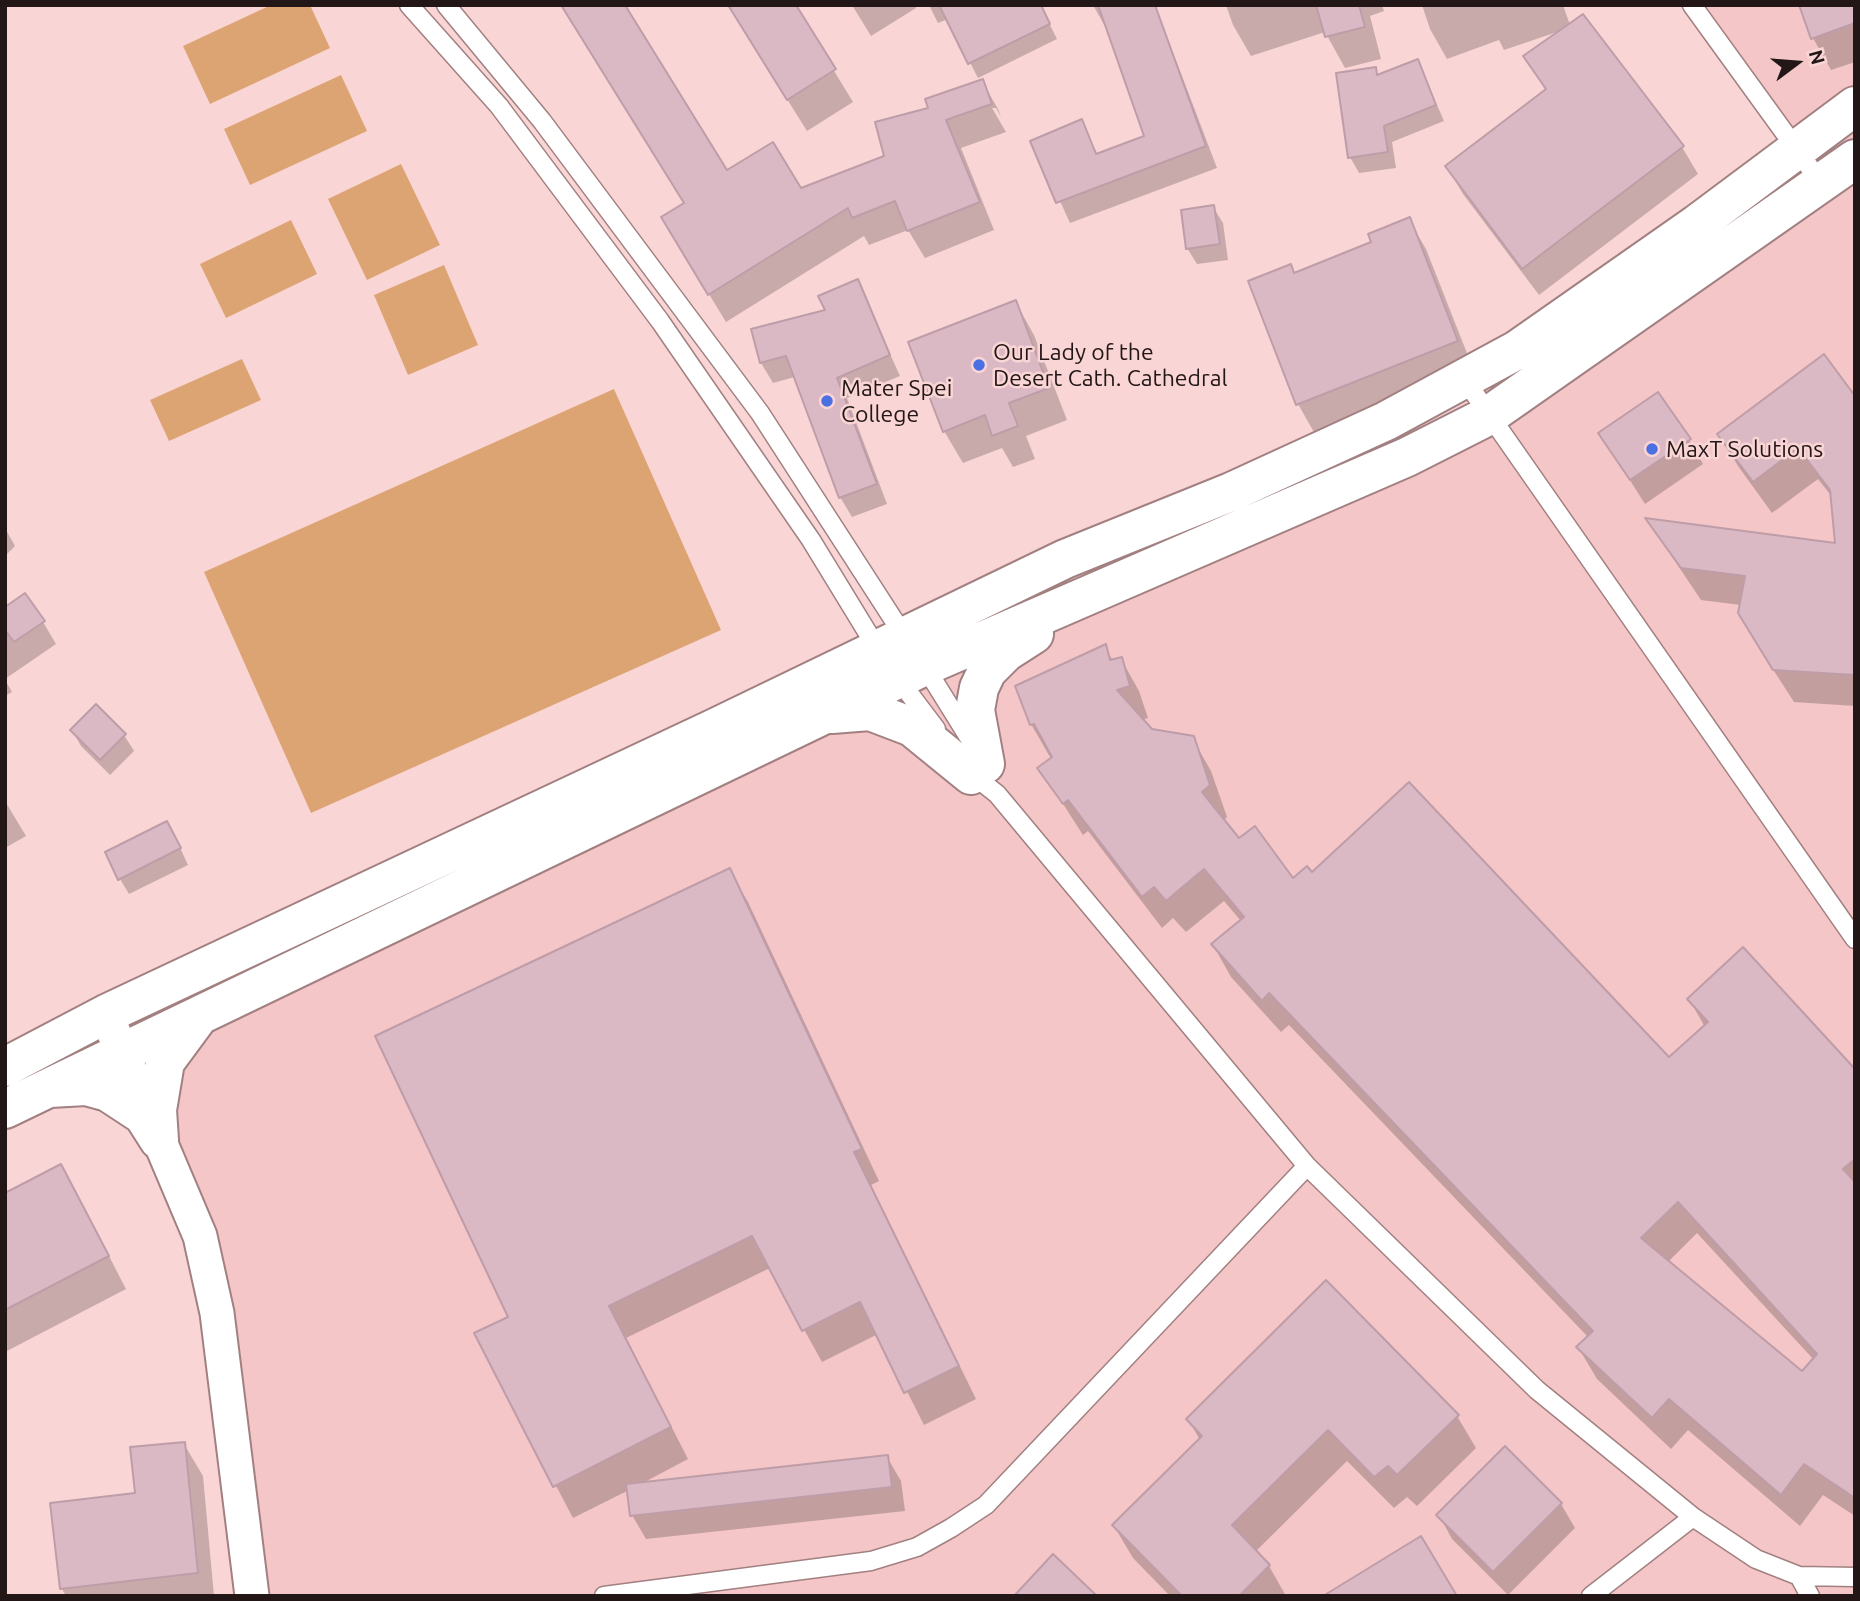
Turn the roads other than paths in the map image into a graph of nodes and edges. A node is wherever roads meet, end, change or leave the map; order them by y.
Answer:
1 (409, 5) edge
2 (446, 5) edge
3 (1692, 5) edge
4 (1855, 106) edge
5 (1796, 150) junction
6 (1855, 159) edge
7 (1821, 183) junction
8 (1465, 380) junction
9 (1488, 416) junction
10 (1065, 559) junction
11 (1077, 598) junction
12 (900, 657) junction
13 (828, 714) junction
14 (984, 778) junction
15 (1855, 939) edge
16 (106, 1014) junction
17 (200, 1016) junction
18 (124, 1051) junction
19 (5, 1068) edge
20 (47, 1088) junction
21 (5, 1109) edge
22 (159, 1140) junction
23 (1307, 1166) junction
24 (1693, 1517) junction
25 (1799, 1576) junction
26 (1855, 1577) edge
27 (252, 1596) edge
28 (604, 1596) edge
29 (1591, 1596) edge
30 (1810, 1596) edge

1 - 12 lane
2 - 12 lane
3 - 5 lane
4 - 5 main road
5 - 7 lane
5 - 8 main road
6 - 7 main road
7 - 9 main road
8 - 9 lane
8 - 10 main road
9 - 11 main road
9 - 15 lane
10 - 11 main road
10 - 12 main road
11 - 12 main road
11 - 14 main road
12 - 13 main road
12 - 14 lane
12 - 14 lane
12 - 16 main road
13 - 14 main road
13 - 17 main road
14 - 23 lane
16 - 18 street
16 - 19 main road
17 - 18 main road
17 - 22 main road
18 - 20 main road
18 - 22 street
20 - 21 main road
20 - 22 main road
22 - 27 street
23 - 24 lane
23 - 28 lane
24 - 25 lane
24 - 29 lane
25 - 26 lane
25 - 30 lane

